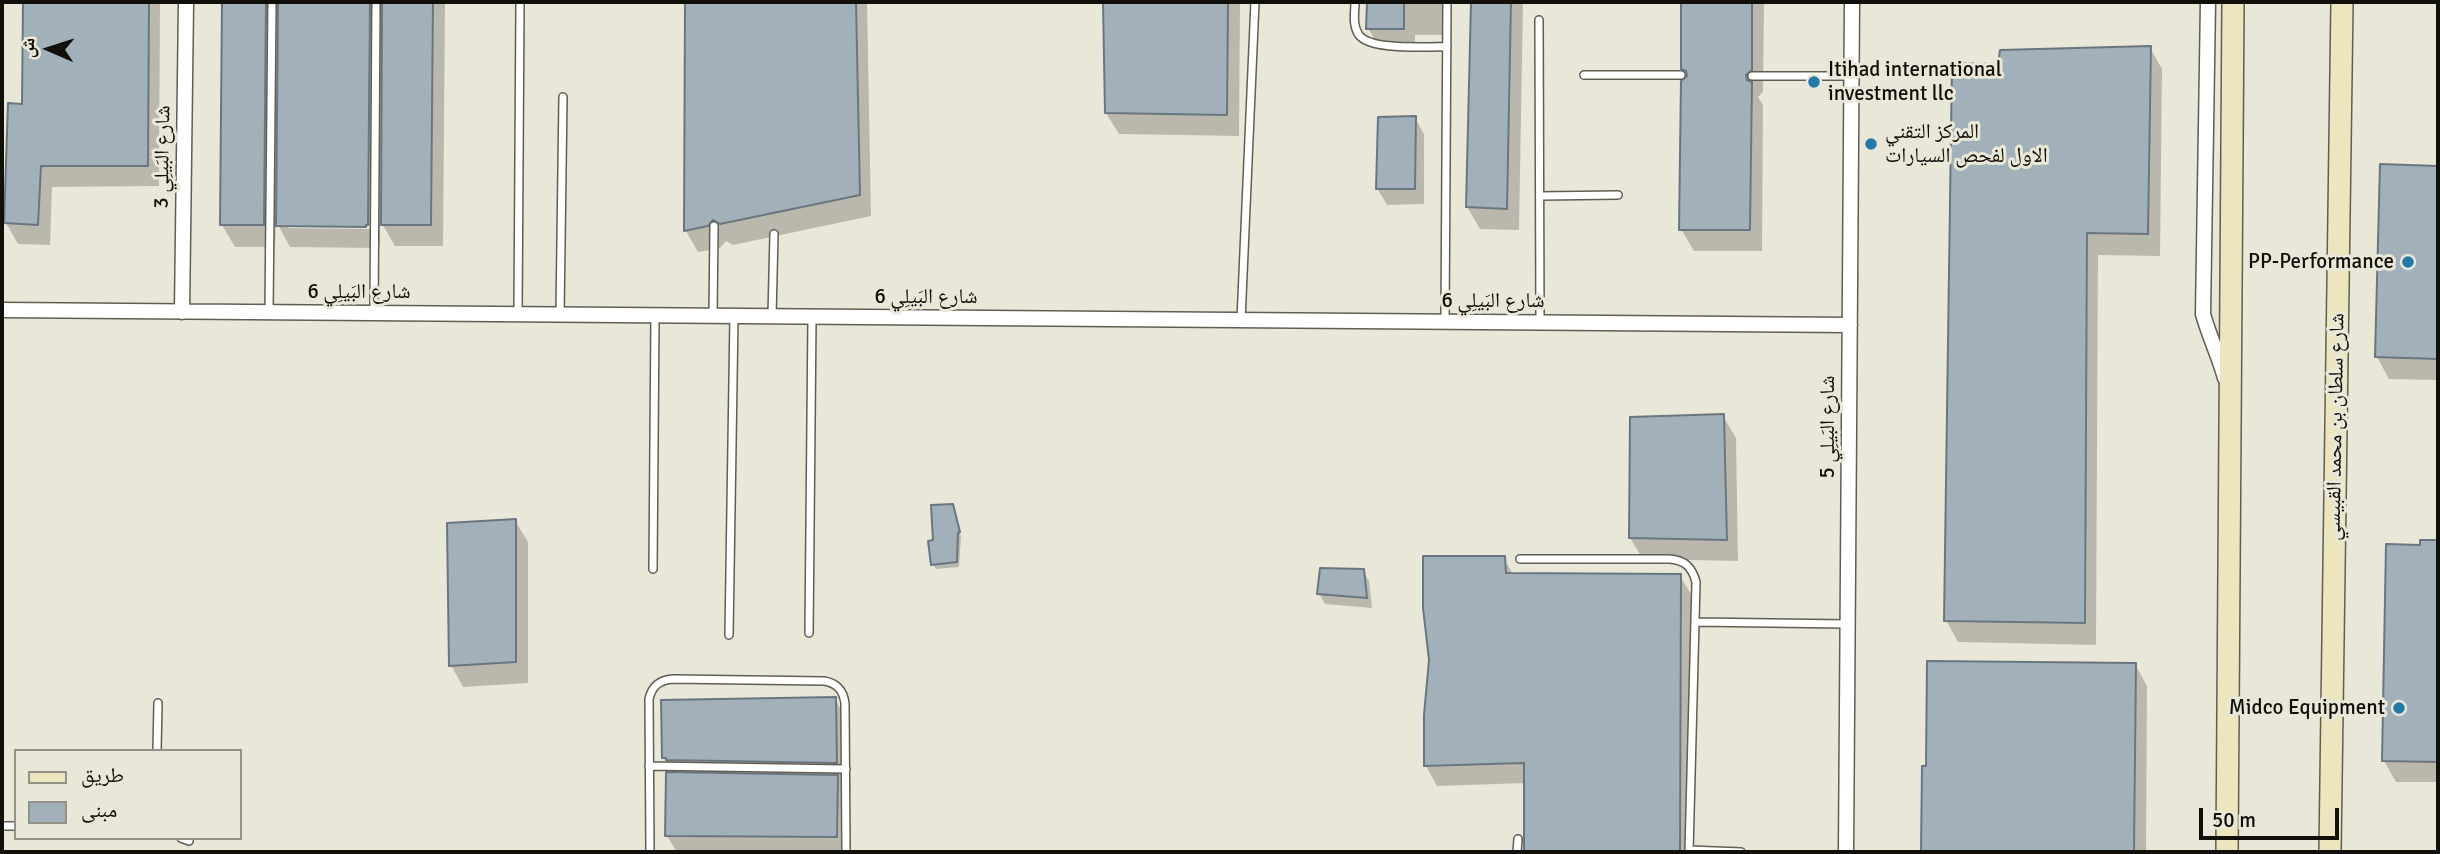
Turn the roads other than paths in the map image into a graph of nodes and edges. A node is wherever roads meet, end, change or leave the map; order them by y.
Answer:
1 (186, 2) edge
2 (272, 2) edge
3 (376, 2) edge
4 (520, 2) edge
5 (1255, 2) edge
6 (1355, 2) edge
7 (1447, 2) edge
8 (1852, 2) edge
9 (2208, 2) edge
10 (2233, 2) edge
11 (2342, 2) edge
12 (1539, 20) dead end
13 (1447, 47) junction
14 (1584, 75) dead end
15 (1681, 75) dead end
16 (1752, 76) dead end
17 (1852, 76) junction
18 (563, 97) dead end
19 (1618, 195) dead end
20 (1540, 196) junction
21 (714, 226) dead end
22 (774, 234) dead end
23 (2, 310) edge
24 (181, 312) junction
25 (269, 312) junction
26 (374, 313) junction
27 (519, 314) junction
28 (560, 315) junction
29 (655, 316) junction
30 (713, 316) junction
31 (734, 316) junction
32 (772, 317) junction
33 (812, 317) junction
34 (1241, 320) junction
35 (1445, 322) junction
36 (1540, 323) junction
37 (1850, 325) junction
38 (2231, 404) junction
39 (1520, 559) dead end
40 (653, 569) dead end
41 (1695, 622) junction
42 (1847, 624) junction
43 (809, 633) dead end
44 (729, 635) dead end
45 (158, 703) dead end
46 (157, 749) edge
47 (649, 766) junction
48 (846, 769) junction
49 (1518, 839) dead end
50 (1689, 851) edge
51 (650, 852) edge
52 (846, 852) edge
53 (1517, 852) edge
54 (1741, 852) edge
55 (1846, 852) edge
56 (2227, 852) edge
57 (2330, 852) edge

1 - 24 street, شارع البَيلِي 3
2 - 25 lane
3 - 26 lane
4 - 27 lane
5 - 34 lane
6 - 13 lane
7 - 13 lane
8 - 17 street, شارع البَيلِي 5
9 - 38 street
10 - 38 main road
11 - 57 main road, شارع سلطان بن محمد القبيسي
12 - 20 lane
13 - 35 lane
14 - 15 lane
16 - 17 lane
17 - 37 street, شارع البَيلِي 5
18 - 28 lane
19 - 20 lane
20 - 36 lane
21 - 30 lane
22 - 32 lane
23 - 24 street, شارع البَيلِي 6
24 - 25 street, شارع البَيلِي 6
25 - 26 street, شارع البَيلِي 6
26 - 27 street, شارع البَيلِي 6
27 - 28 street, شارع البَيلِي 6
28 - 29 street, شارع البَيلِي 6
29 - 30 street, شارع البَيلِي 6
29 - 40 lane
30 - 31 street, شارع البَيلِي 6
31 - 32 street, شارع البَيلِي 6
31 - 44 lane
32 - 33 street, شارع البَيلِي 6
33 - 34 street, شارع البَيلِي 6
33 - 43 lane
34 - 35 street, شارع البَيلِي 6
35 - 36 street, شارع البَيلِي 6
36 - 37 street, شارع البَيلِي 6
37 - 42 street, شارع البَيلِي 5
38 - 56 main road
39 - 41 lane
41 - 42 lane
41 - 50 lane
42 - 55 street, شارع البَيلِي 5
45 - 46 lane
47 - 48 lane
47 - 48 lane
47 - 51 lane
48 - 52 lane
49 - 53 lane
50 - 54 lane

